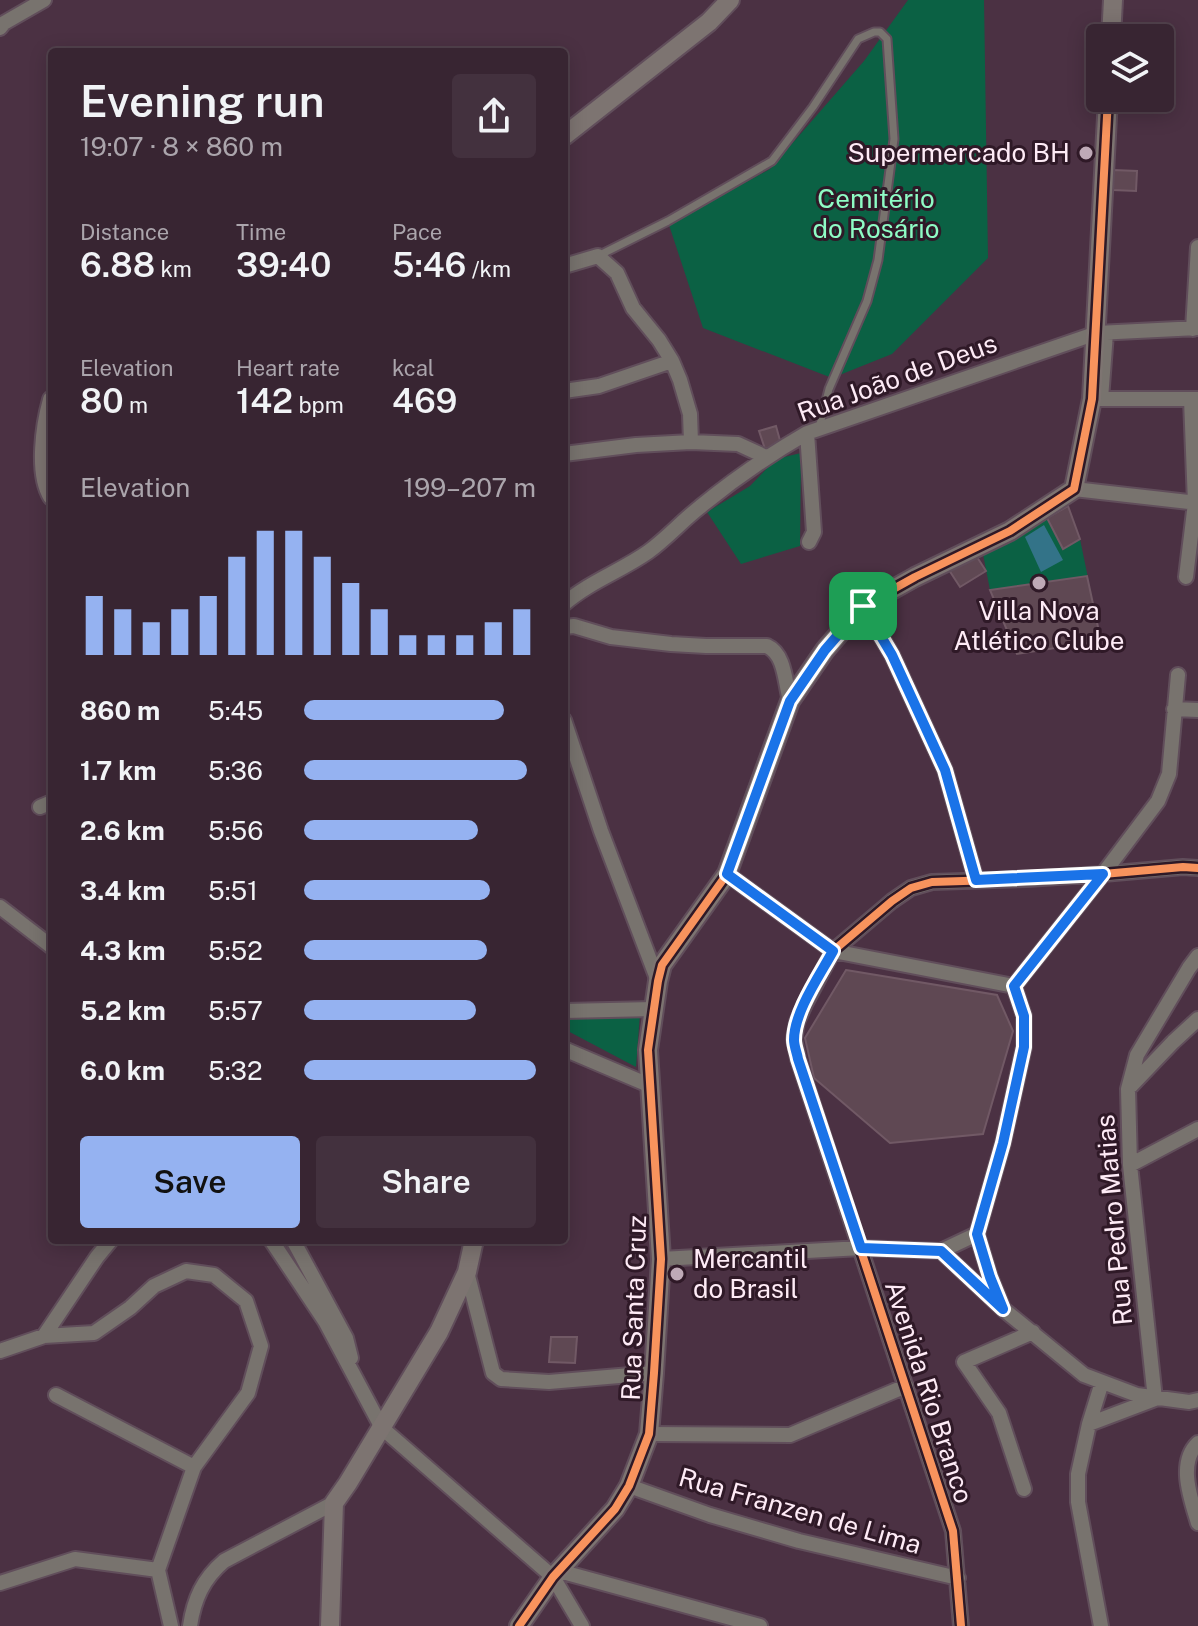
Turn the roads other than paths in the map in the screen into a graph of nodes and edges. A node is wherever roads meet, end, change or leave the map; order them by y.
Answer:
1 (44, 0) edge
2 (730, 0) edge
3 (1113, 0) edge
4 (1112, 24) edge
5 (0, 28) edge
6 (1108, 112) edge
7 (568, 133) edge
8 (1198, 247) edge
9 (598, 256) junction
10 (568, 265) edge
11 (1196, 328) edge
12 (1101, 333) junction
13 (672, 361) junction
14 (568, 390) edge
15 (1097, 399) junction
16 (1194, 399) edge
17 (48, 426) edge
18 (813, 431) junction
19 (691, 442) junction
20 (568, 454) edge
21 (766, 457) junction
22 (48, 489) edge
23 (1074, 489) junction
24 (1196, 503) edge
25 (809, 542) dead end
26 (1186, 577) dead end
27 (568, 601) edge
28 (863, 606) junction
29 (568, 627) edge
30 (1178, 675) dead end
31 (790, 701) junction
32 (1174, 709) junction
33 (1198, 710) edge
34 (568, 732) edge
35 (1198, 868) edge
36 (727, 874) junction
37 (1103, 874) junction
38 (976, 880) junction
39 (0, 907) edge
40 (48, 944) edge
41 (833, 951) junction
42 (1198, 956) edge
43 (658, 981) junction
44 (1014, 986) junction
45 (654, 1009) junction
46 (568, 1011) edge
47 (1198, 1019) edge
48 (568, 1051) edge
49 (651, 1086) junction
50 (1128, 1089) junction
51 (1198, 1129) edge
52 (1130, 1165) junction
53 (977, 1234) junction
54 (108, 1244) edge
55 (274, 1244) edge
56 (295, 1244) edge
57 (473, 1244) edge
58 (861, 1248) junction
59 (941, 1251) junction
60 (661, 1259) junction
61 (467, 1272) junction
62 (1003, 1309) junction
63 (1033, 1332) junction
64 (44, 1336) junction
65 (0, 1351) edge
66 (654, 1373) junction
67 (356, 1378) junction
68 (1102, 1382) junction
69 (906, 1386) junction
70 (56, 1395) dead end
71 (1155, 1399) junction
72 (1198, 1400) edge
73 (1089, 1424) junction
74 (382, 1428) junction
75 (649, 1434) junction
76 (1198, 1443) edge
77 (194, 1467) junction
78 (629, 1486) junction
79 (1024, 1489) dead end
80 (334, 1503) junction
81 (1198, 1523) edge
82 (158, 1570) junction
83 (556, 1574) junction
84 (958, 1578) junction
85 (0, 1583) edge
86 (171, 1626) edge
87 (190, 1626) edge
88 (330, 1626) edge
89 (519, 1626) edge
90 (582, 1626) edge
91 (760, 1626) edge
92 (961, 1626) edge
93 (1101, 1626) edge

1 - 5 street
2 - 7 street
3 - 4 street
6 - 12 street
8 - 11 street
9 - 10 street
9 - 13 street
9 - 18 lane
11 - 12 street, Rua João de Deus
12 - 15 street
12 - 18 street, Rua João de Deus
13 - 14 street
13 - 19 street
15 - 16 street
15 - 23 street
16 - 24 street
17 - 22 street
18 - 21 street, Rua João de Deus
18 - 25 street
19 - 20 street
19 - 21 street
21 - 27 street, Rua João de Deus
23 - 24 street
23 - 28 street
24 - 26 street
28 - 31 street, Rua Santa Cruz
28 - 38 street
29 - 31 street
30 - 32 street
31 - 36 street, Rua Santa Cruz
32 - 33 street
32 - 37 street
34 - 43 street
35 - 37 street
36 - 41 street
36 - 43 street, Rua Santa Cruz
37 - 38 street
37 - 44 street
38 - 41 street
39 - 40 street
41 - 44 street
41 - 58 street, Avenida Rio Branco
42 - 50 street
43 - 45 street, Rua Santa Cruz
44 - 53 street
45 - 46 street
45 - 49 street, Rua Santa Cruz
47 - 50 street, Rua Pedro Matias
48 - 49 street
49 - 60 street, Rua Santa Cruz
50 - 52 street, Rua Pedro Matias
51 - 52 street
52 - 71 street, Rua Pedro Matias
53 - 59 street
53 - 62 street
54 - 64 street
55 - 67 street
56 - 67 street
57 - 61 street
58 - 59 street
58 - 60 street
58 - 69 street, Avenida Rio Branco
59 - 62 street
60 - 66 street, Rua Santa Cruz
61 - 66 street
61 - 74 street
62 - 63 street
63 - 68 street
63 - 79 street
64 - 65 street
64 - 77 street
66 - 75 street, Rua Santa Cruz
67 - 74 street
68 - 71 street
68 - 73 street
69 - 75 street
69 - 84 street, Avenida Rio Branco
70 - 77 street
71 - 72 street
71 - 73 street
73 - 93 street
74 - 80 street
74 - 83 street
75 - 78 street, Rua Santa Cruz
76 - 81 street
77 - 82 street
78 - 83 street, Rua Santa Cruz
78 - 84 street, Rua Franzen de Lima
80 - 87 street
80 - 88 street
82 - 85 street
82 - 86 street
83 - 89 street, Rua Santa Cruz
83 - 90 street
83 - 91 street
84 - 92 street, Avenida Rio Branco

